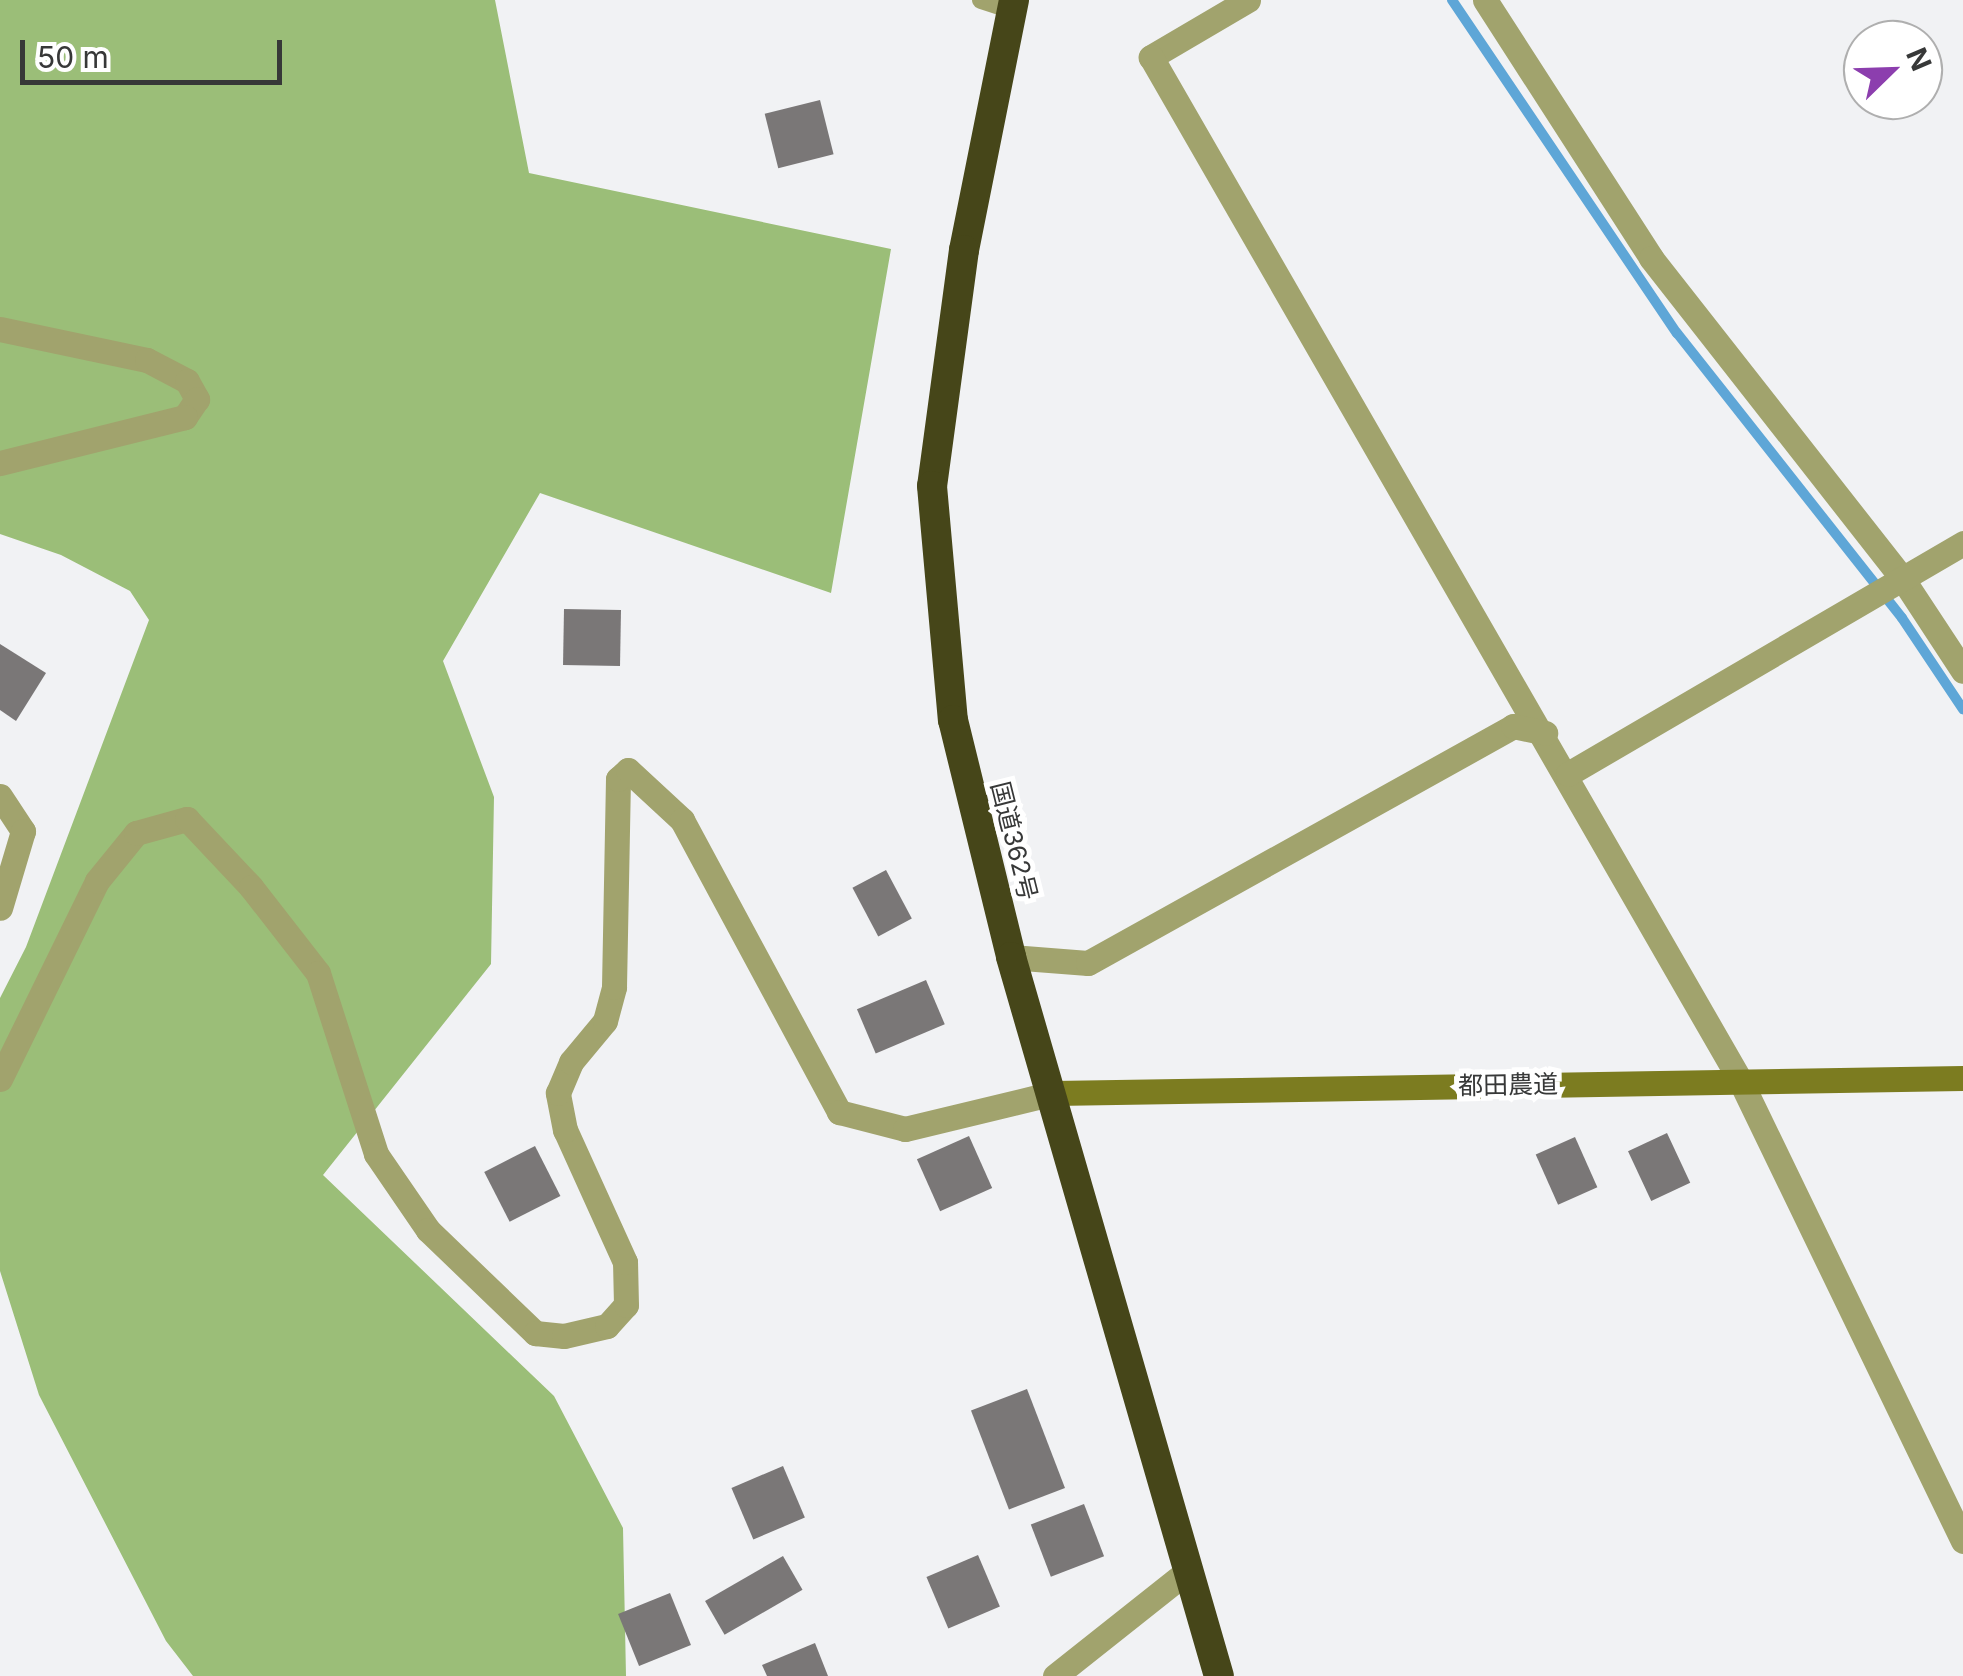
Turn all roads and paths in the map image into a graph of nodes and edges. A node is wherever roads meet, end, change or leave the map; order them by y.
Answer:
1 (981, 0) edge
2 (1248, 0) edge
3 (1485, 0) edge
4 (1013, 5) edge
5 (0, 329) edge
6 (0, 463) edge
7 (1963, 543) edge
8 (1899, 580) junction
9 (1963, 671) edge
10 (1544, 732) junction
11 (1568, 774) junction
12 (0, 796) edge
13 (0, 908) edge
14 (1011, 957) junction
15 (1963, 1078) edge
16 (0, 1079) edge
17 (1740, 1080) junction
18 (1054, 1093) junction
19 (1963, 1541) edge
20 (1186, 1572) junction
21 (1055, 1676) edge
22 (1219, 1676) edge

1 - 4 lane
2 - 10 street
3 - 8 street
4 - 14 highway, 国道362号
5 - 6 street
7 - 8 street
8 - 9 street
8 - 11 street
10 - 11 street
10 - 14 street
11 - 17 street
12 - 13 street
14 - 18 highway, 国道362号
15 - 17 street, 都田農道
16 - 18 street
17 - 18 street, 都田農道
17 - 19 street
18 - 20 highway, 国道362号
20 - 21 street
20 - 22 highway, 国道362号

